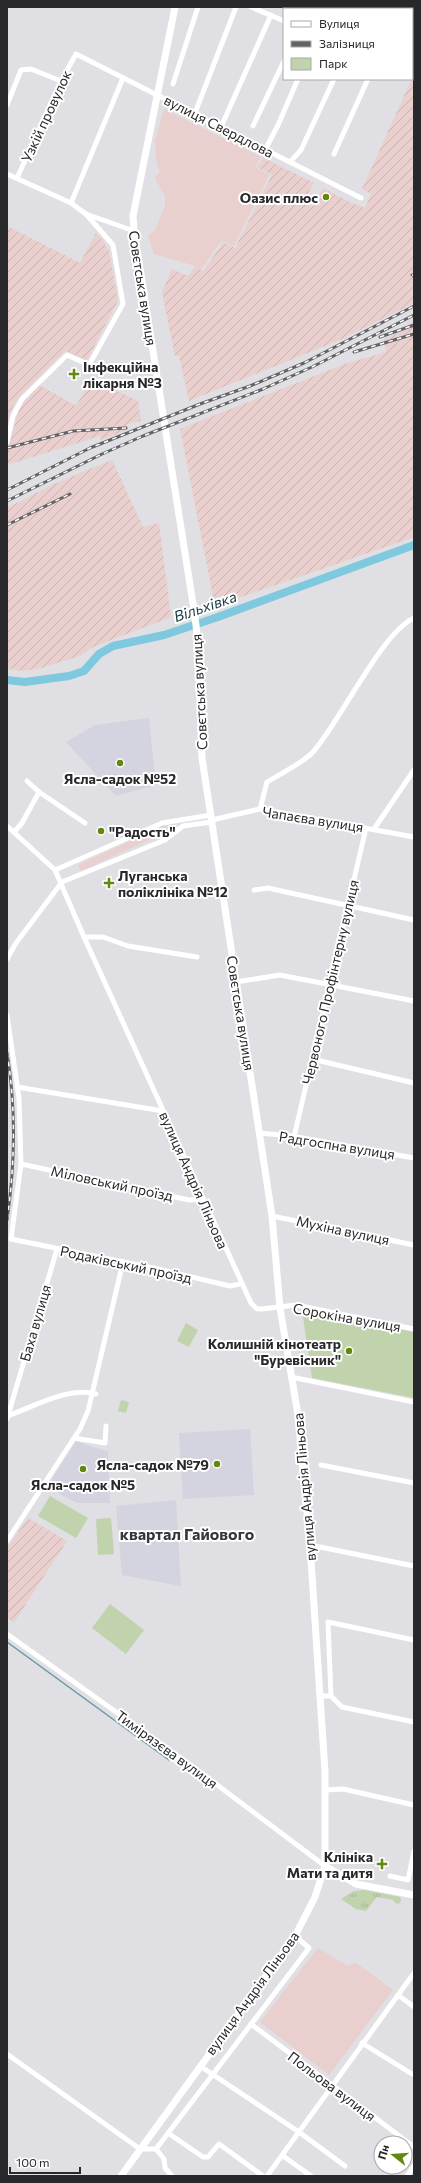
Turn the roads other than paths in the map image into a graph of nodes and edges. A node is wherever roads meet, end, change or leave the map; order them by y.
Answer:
1 (175, 7) edge
2 (198, 7) edge
3 (236, 7) edge
4 (251, 7) edge
5 (271, 15) junction
6 (283, 21) edge
7 (76, 54) joint
8 (283, 63) edge
9 (123, 78) junction
10 (61, 80) junction
11 (298, 80) edge
12 (334, 80) edge
13 (368, 80) edge
14 (173, 84) dead end
15 (156, 94) junction
16 (7, 105) edge
17 (195, 113) junction
18 (253, 126) dead end
19 (221, 127) junction
20 (265, 150) junction
21 (334, 154) dead end
22 (290, 162) junction
23 (7, 174) edge
24 (17, 178) junction
25 (361, 198) dead end
26 (71, 203) junction
27 (86, 214) junction
28 (134, 231) junction
29 (7, 442) edge
30 (414, 618) edge
31 (413, 773) edge
32 (27, 781) dead end
33 (40, 792) junction
34 (260, 809) junction
35 (211, 819) junction
36 (85, 823) dead end
37 (7, 826) edge
38 (366, 828) junction
39 (374, 829) junction
40 (14, 832) junction
41 (414, 837) edge
42 (55, 870) junction
43 (62, 882) junction
44 (254, 890) dead end
45 (349, 906) junction
46 (414, 920) edge
47 (84, 936) junction
48 (197, 957) dead end
49 (7, 959) edge
50 (236, 982) junction
51 (329, 984) junction
52 (414, 1001) edge
53 (7, 1015) edge
54 (312, 1059) junction
55 (414, 1083) edge
56 (17, 1087) junction
57 (163, 1111) junction
58 (259, 1133) junction
59 (294, 1137) junction
60 (414, 1158) edge
61 (21, 1164) junction
62 (204, 1199) junction
63 (272, 1216) junction
64 (414, 1245) edge
65 (57, 1249) junction
66 (123, 1262) junction
67 (240, 1284) junction
68 (280, 1308) junction
69 (414, 1329) edge
70 (291, 1377) junction
71 (94, 1393) junction
72 (414, 1402) edge
73 (8, 1417) edge
74 (106, 1426) dead end
75 (74, 1438) junction
76 (321, 1465) dead end
77 (414, 1483) edge
78 (7, 1541) edge
79 (310, 1545) junction
80 (414, 1566) edge
81 (7, 1634) edge
82 (414, 1640) edge
83 (320, 1696) junction
84 (332, 1696) junction
85 (414, 1722) edge
86 (326, 1790) junction
87 (414, 1806) edge
88 (414, 1851) edge
89 (325, 1866) junction
90 (390, 1876) dead end
91 (414, 1895) edge
92 (295, 1936) junction
93 (414, 1973) edge
94 (398, 1995) junction
95 (414, 2007) edge
96 (251, 2024) junction
97 (362, 2043) junction
98 (7, 2054) edge
99 (200, 2066) junction
100 (412, 2074) dead end
101 (213, 2075) junction
102 (333, 2087) junction
103 (299, 2132) junction
104 (168, 2133) junction
105 (414, 2147) edge
106 (140, 2149) junction
107 (156, 2149) junction
108 (283, 2156) junction
109 (345, 2166) dead end
110 (414, 2166) edge
111 (121, 2176) edge
112 (172, 2176) edge
113 (263, 2176) edge
114 (267, 2176) edge
115 (311, 2176) edge
116 (407, 2176) edge

1 - 15 main road, Совєтська вулиця
2 - 14 street
3 - 17 street
4 - 5 street
5 - 6 street
5 - 19 street
7 - 9 street, вулиця Свердлова
7 - 10 street, Узкій провулок
8 - 18 street
9 - 15 street, вулиця Свердлова
9 - 26 street
10 - 16 street
10 - 24 street, Узкій провулок
11 - 20 street
12 - 22 street
13 - 21 street
15 - 17 street, вулиця Свердлова
15 - 28 main road, Совєтська вулиця
17 - 19 street, вулиця Свердлова
19 - 20 street, вулиця Свердлова
20 - 22 street, вулиця Свердлова
22 - 25 street, вулиця Свердлова
23 - 24 street
24 - 26 street
26 - 27 street
27 - 28 street
27 - 29 street
28 - 35 main road, Совєтська вулиця
30 - 34 street
31 - 39 street
32 - 33 street
33 - 36 street
33 - 40 street
34 - 35 street, Чапаєва вулиця
34 - 38 street, Чапаєва вулиця
35 - 42 street, Чапаєва вулиця
35 - 43 street, Чапаєва вулиця
35 - 50 main road, Совєтська вулиця
37 - 40 street, вулиця Андрія Ліньова
38 - 39 street, Чапаєва вулиця
38 - 45 street, Червоного Профінтерну вулиця
39 - 41 street, Чапаєва вулиця
40 - 42 street, вулиця Андрія Ліньова
42 - 43 street, вулиця Андрія Ліньова
43 - 47 street, вулиця Андрія Ліньова
43 - 49 street
44 - 45 street
45 - 46 street
45 - 51 street, Червоного Профінтерну вулиця
47 - 48 street
47 - 57 street, вулиця Андрія Ліньова
50 - 51 street
50 - 58 main road, Совєтська вулиця
51 - 52 street
51 - 54 street, Червоного Профінтерну вулиця
53 - 56 street
54 - 55 street
54 - 59 street, Червоного Профінтерну вулиця
56 - 57 street
56 - 61 street
57 - 62 street, вулиця Андрія Ліньова
58 - 59 street, Радгоспна вулиця
58 - 63 main road, Совєтська вулиця
59 - 60 street, Радгоспна вулиця
61 - 62 street, Міловський проїзд
61 - 65 street, Родаківський проїзд
62 - 67 street, вулиця Андрія Ліньова
63 - 64 street, Мухіна вулиця
63 - 68 main road, Совєтська вулиця
65 - 66 street, Родаківський проїзд
65 - 73 street, Баха вулиця
66 - 67 street, Родаківський проїзд
66 - 71 street
67 - 68 street, вулиця Андрія Ліньова
68 - 69 street, Сорокіна вулиця
68 - 70 main road, вулиця Андрія Ліньова
70 - 72 street
70 - 79 main road, вулиця Андрія Ліньова
71 - 73 street
71 - 75 street
74 - 75 street
75 - 78 street
76 - 77 street
79 - 80 street
79 - 83 main road, вулиця Андрія Ліньова
81 - 89 street, Тимірязєва вулиця
82 - 84 street
83 - 84 street
83 - 86 main road, вулиця Андрія Ліньова
84 - 85 street
86 - 87 street
86 - 89 main road, вулиця Андрія Ліньова
88 - 90 street
89 - 91 main road
89 - 92 main road, вулиця Андрія Ліньова
92 - 96 street
92 - 99 main road, вулиця Андрія Ліньова
93 - 94 street
94 - 95 street
94 - 97 street
96 - 101 street
96 - 102 street, Польова вулиця
97 - 100 street
97 - 102 street
98 - 106 street
99 - 101 street
99 - 106 main road, вулиця Андрія Ліньова
101 - 103 street
101 - 104 street
102 - 103 street
102 - 105 street, Польова вулиця
103 - 108 street
103 - 109 street
104 - 107 street
104 - 113 street
106 - 107 street
106 - 111 main road, вулиця Андрія Ліньова
107 - 112 street
108 - 114 street
108 - 115 street
110 - 116 street

